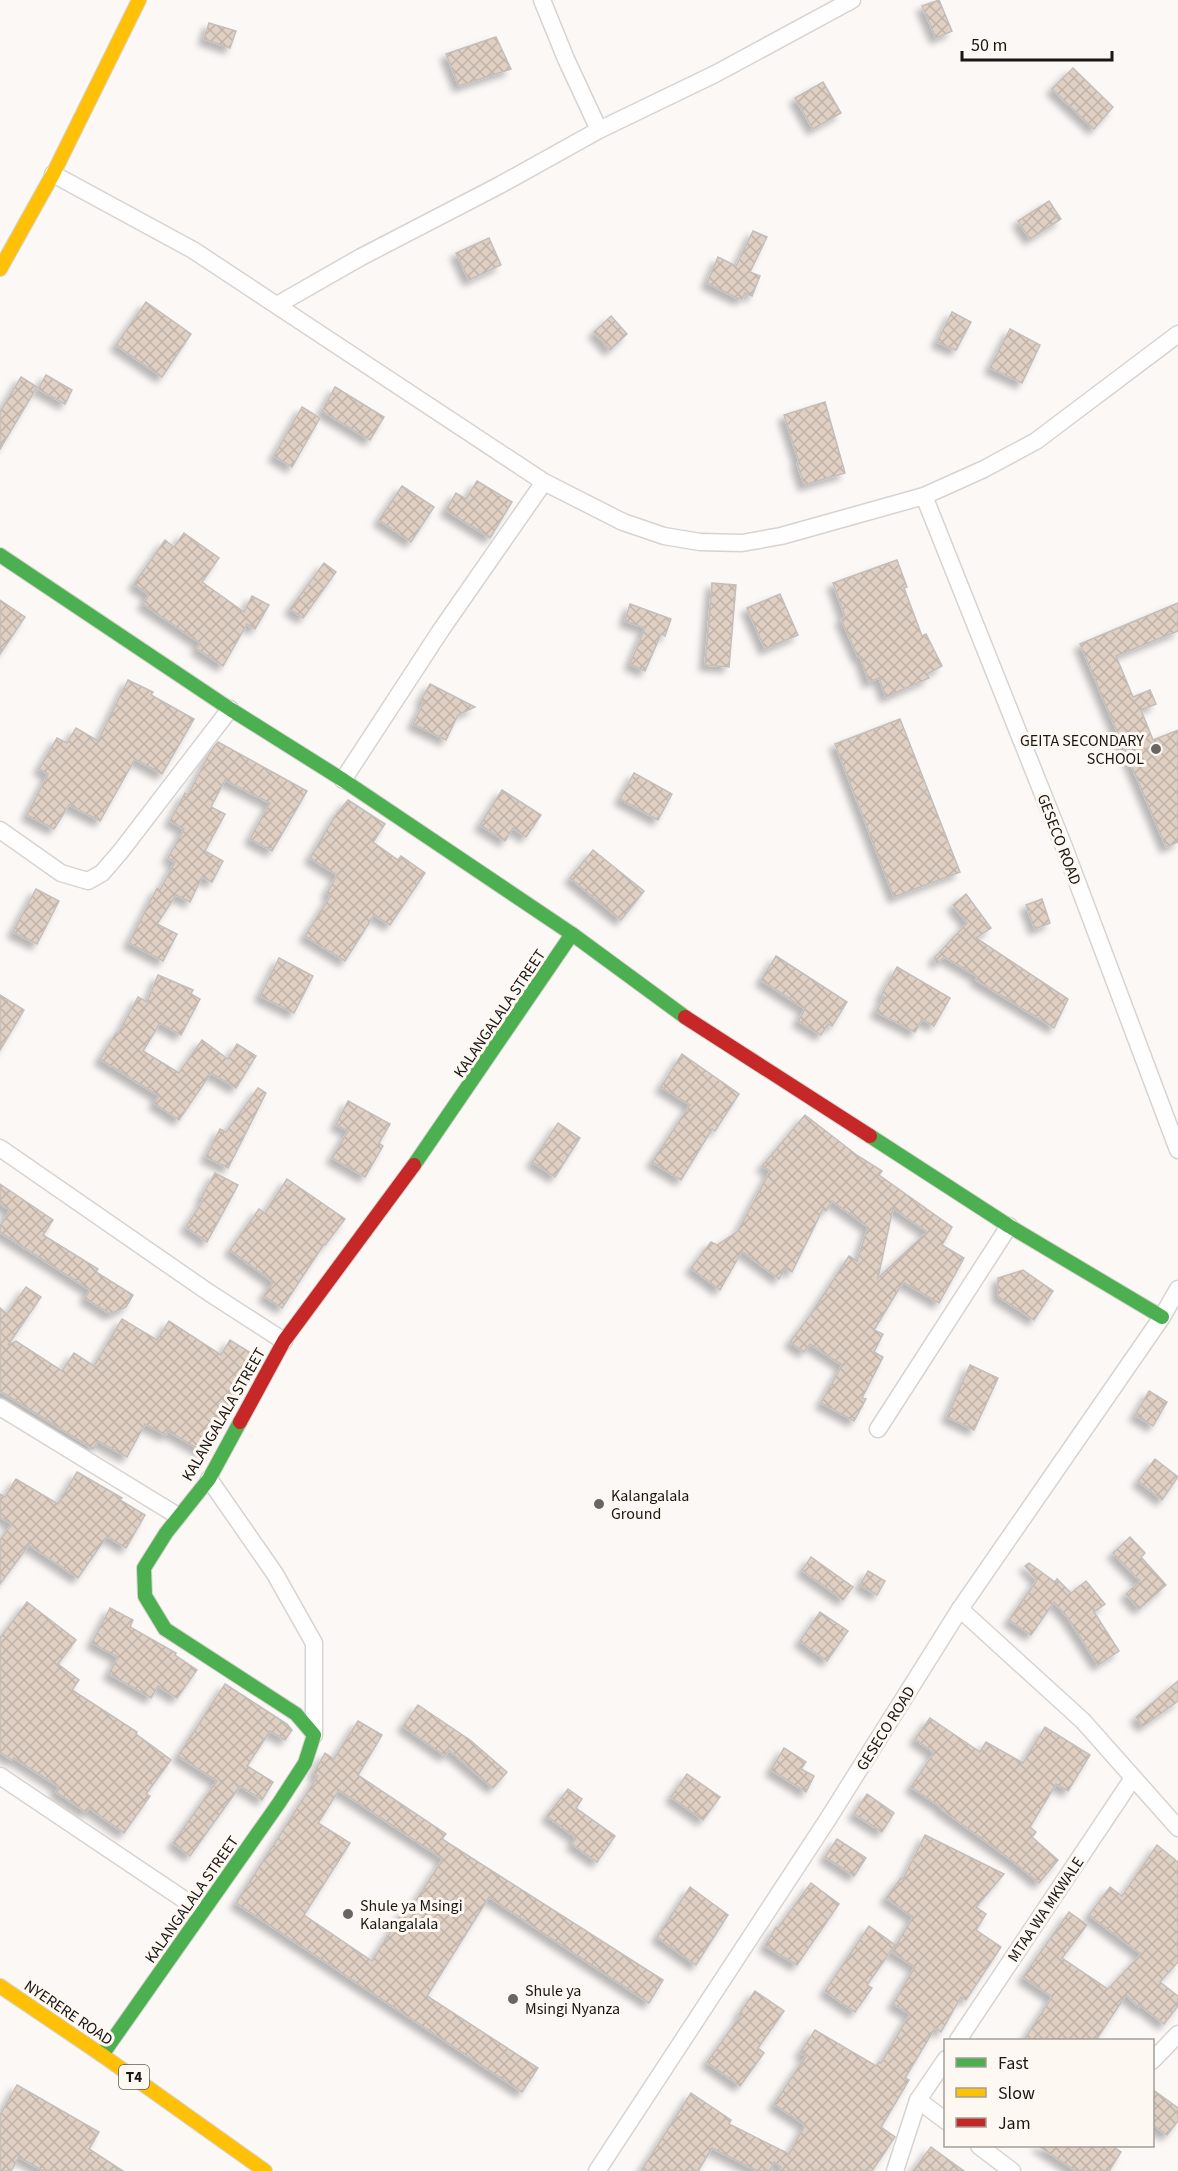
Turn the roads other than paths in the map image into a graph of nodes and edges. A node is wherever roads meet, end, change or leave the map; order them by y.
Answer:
1 (140, 0) edge
2 (542, 0) edge
3 (852, 0) edge
4 (599, 130) junction
5 (53, 174) junction
6 (0, 269) edge
7 (277, 305) junction
8 (1178, 334) edge
9 (544, 482) junction
10 (924, 496) junction
11 (0, 555) edge
12 (231, 709) junction
13 (343, 780) junction
14 (0, 830) edge
15 (572, 934) junction
16 (0, 1148) edge
17 (1178, 1150) edge
18 (1010, 1226) junction
19 (1178, 1289) edge
20 (1162, 1317) junction
21 (284, 1341) junction
22 (0, 1407) edge
23 (878, 1429) dead end
24 (209, 1479) junction
25 (178, 1516) junction
26 (960, 1609) junction
27 (314, 1735) junction
28 (0, 1776) edge
29 (1133, 1778) junction
30 (1178, 1828) edge
31 (201, 1911) junction
32 (0, 1986) edge
33 (1178, 2034) edge
34 (959, 2039) edge
35 (102, 2055) junction
36 (1154, 2059) edge
37 (944, 2061) edge
38 (918, 2100) junction
39 (944, 2120) edge
40 (982, 2147) edge
41 (266, 2171) edge
42 (597, 2171) edge
43 (895, 2171) edge
44 (1012, 2171) edge

1 - 5 main road
2 - 4 street
3 - 4 street
4 - 7 street
5 - 6 main road
5 - 7 street
7 - 9 street
8 - 10 street
9 - 10 street
9 - 13 street
10 - 17 street, GESECO ROAD
11 - 12 main road
12 - 13 main road
12 - 14 street
13 - 15 main road
15 - 18 main road
15 - 21 main road, KALANGALALA STREET
16 - 21 street
18 - 20 main road
18 - 23 street
19 - 20 street, GESECO ROAD
20 - 26 street, GESECO ROAD
21 - 24 main road, KALANGALALA STREET
22 - 25 street
24 - 25 main road, KALANGALALA STREET
24 - 27 street
25 - 27 main road, KALANGALALA STREET
26 - 29 street
26 - 42 street, GESECO ROAD
27 - 31 main road, KALANGALALA STREET
28 - 31 street
29 - 30 street
29 - 34 street, MTAA WA MKWALE
31 - 35 main road, KALANGALALA STREET
32 - 35 main road, NYERERE ROAD / T4
33 - 36 street
35 - 41 main road, NYERERE ROAD / T4
37 - 38 street
38 - 39 street
38 - 43 street
40 - 44 street

